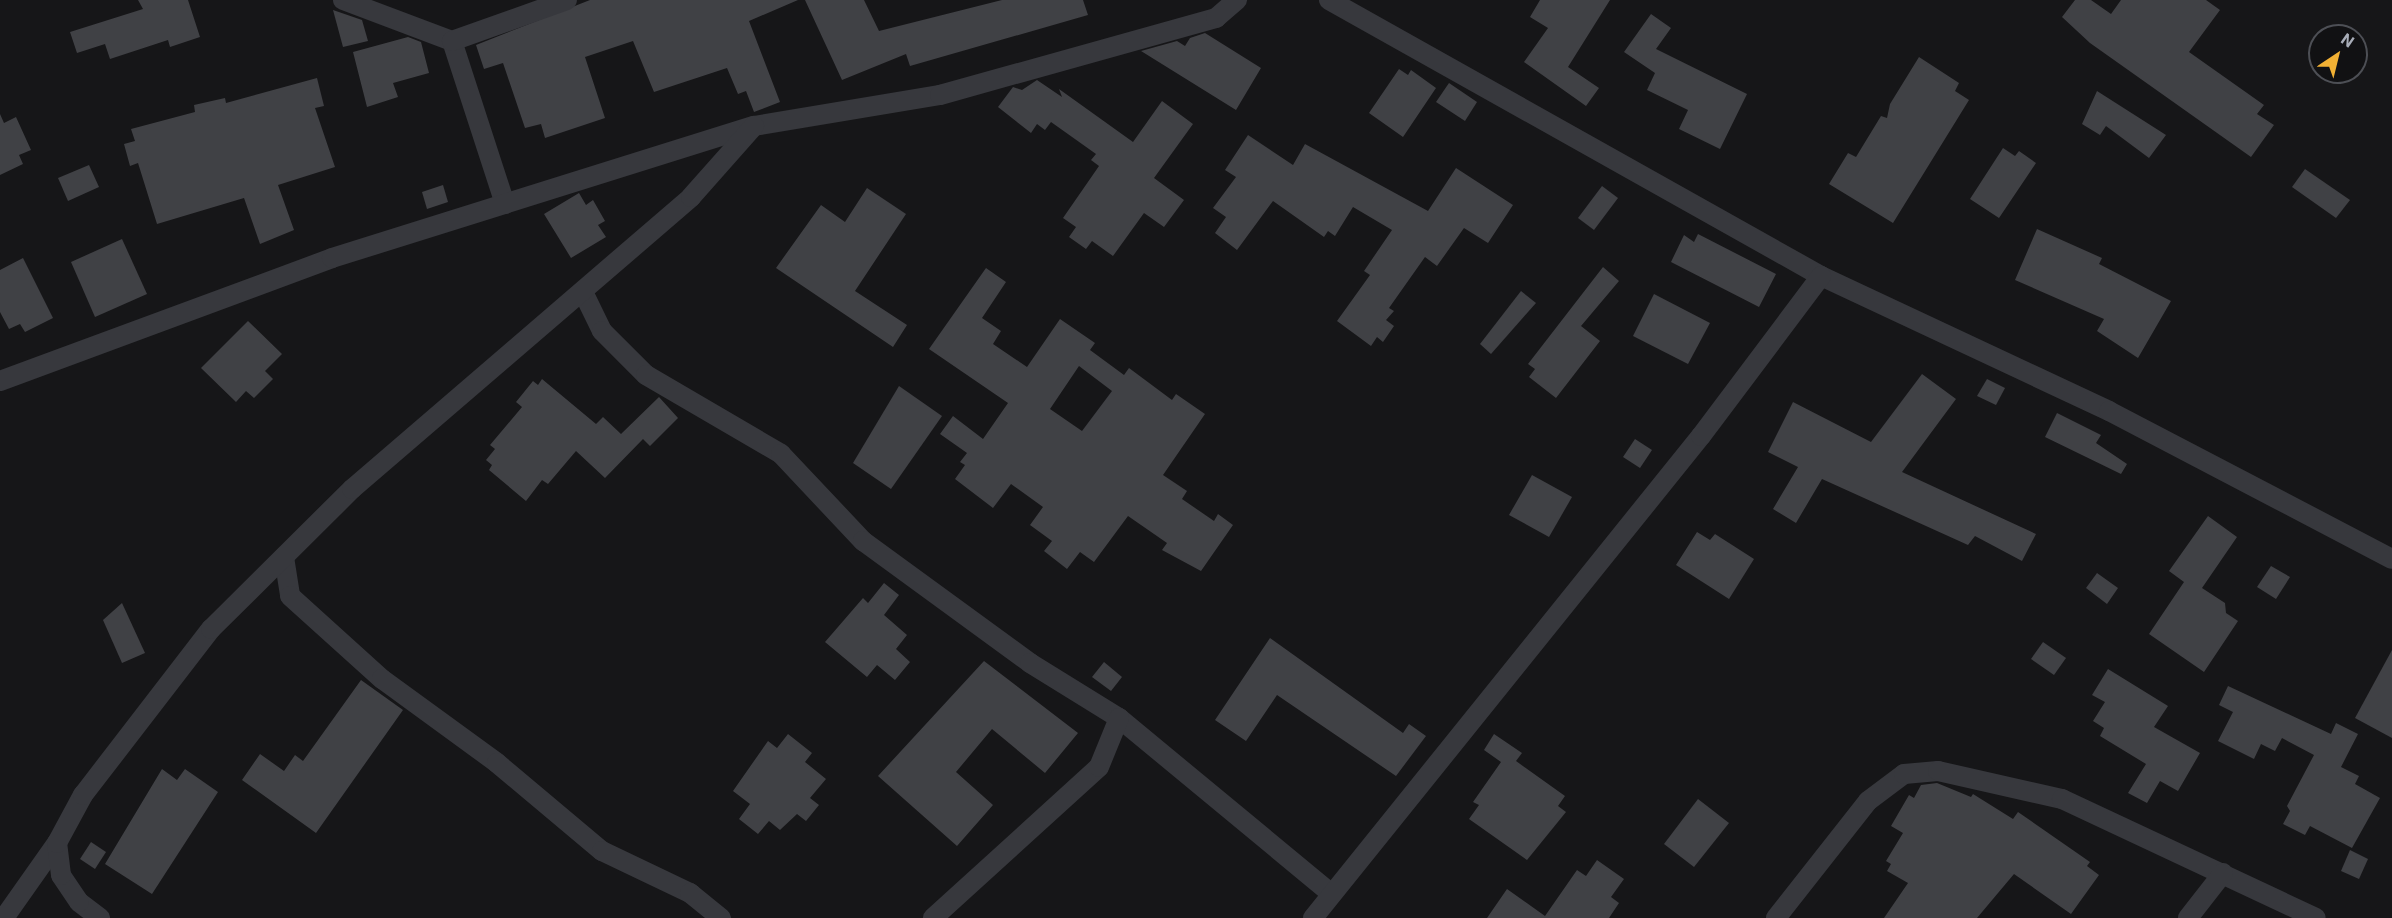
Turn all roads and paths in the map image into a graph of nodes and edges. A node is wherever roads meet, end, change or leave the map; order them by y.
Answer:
1 (344, 0) edge
2 (567, 0) edge
3 (1237, 0) edge
4 (1329, 0) edge
5 (452, 41) junction
6 (754, 126) junction
7 (505, 204) junction
8 (1821, 276) junction
9 (583, 292) junction
10 (0, 381) edge
11 (284, 557) junction
12 (2392, 559) edge
13 (1119, 718) junction
14 (57, 843) junction
15 (2223, 873) junction
16 (1332, 894) junction
17 (4, 918) edge
18 (100, 918) edge
19 (721, 918) edge
20 (933, 918) edge
21 (1313, 918) edge
22 (1776, 918) edge
23 (2188, 918) edge
24 (2316, 918) edge

1 - 5 street
2 - 5 street
3 - 6 street
4 - 8 street
5 - 7 street
6 - 7 street
6 - 9 street
7 - 10 street
8 - 12 street
8 - 16 street
9 - 11 street
9 - 13 street
11 - 14 street
11 - 19 street
13 - 16 street
13 - 20 street
14 - 17 street
14 - 18 street
15 - 22 street
15 - 23 street
15 - 24 street
16 - 21 street

